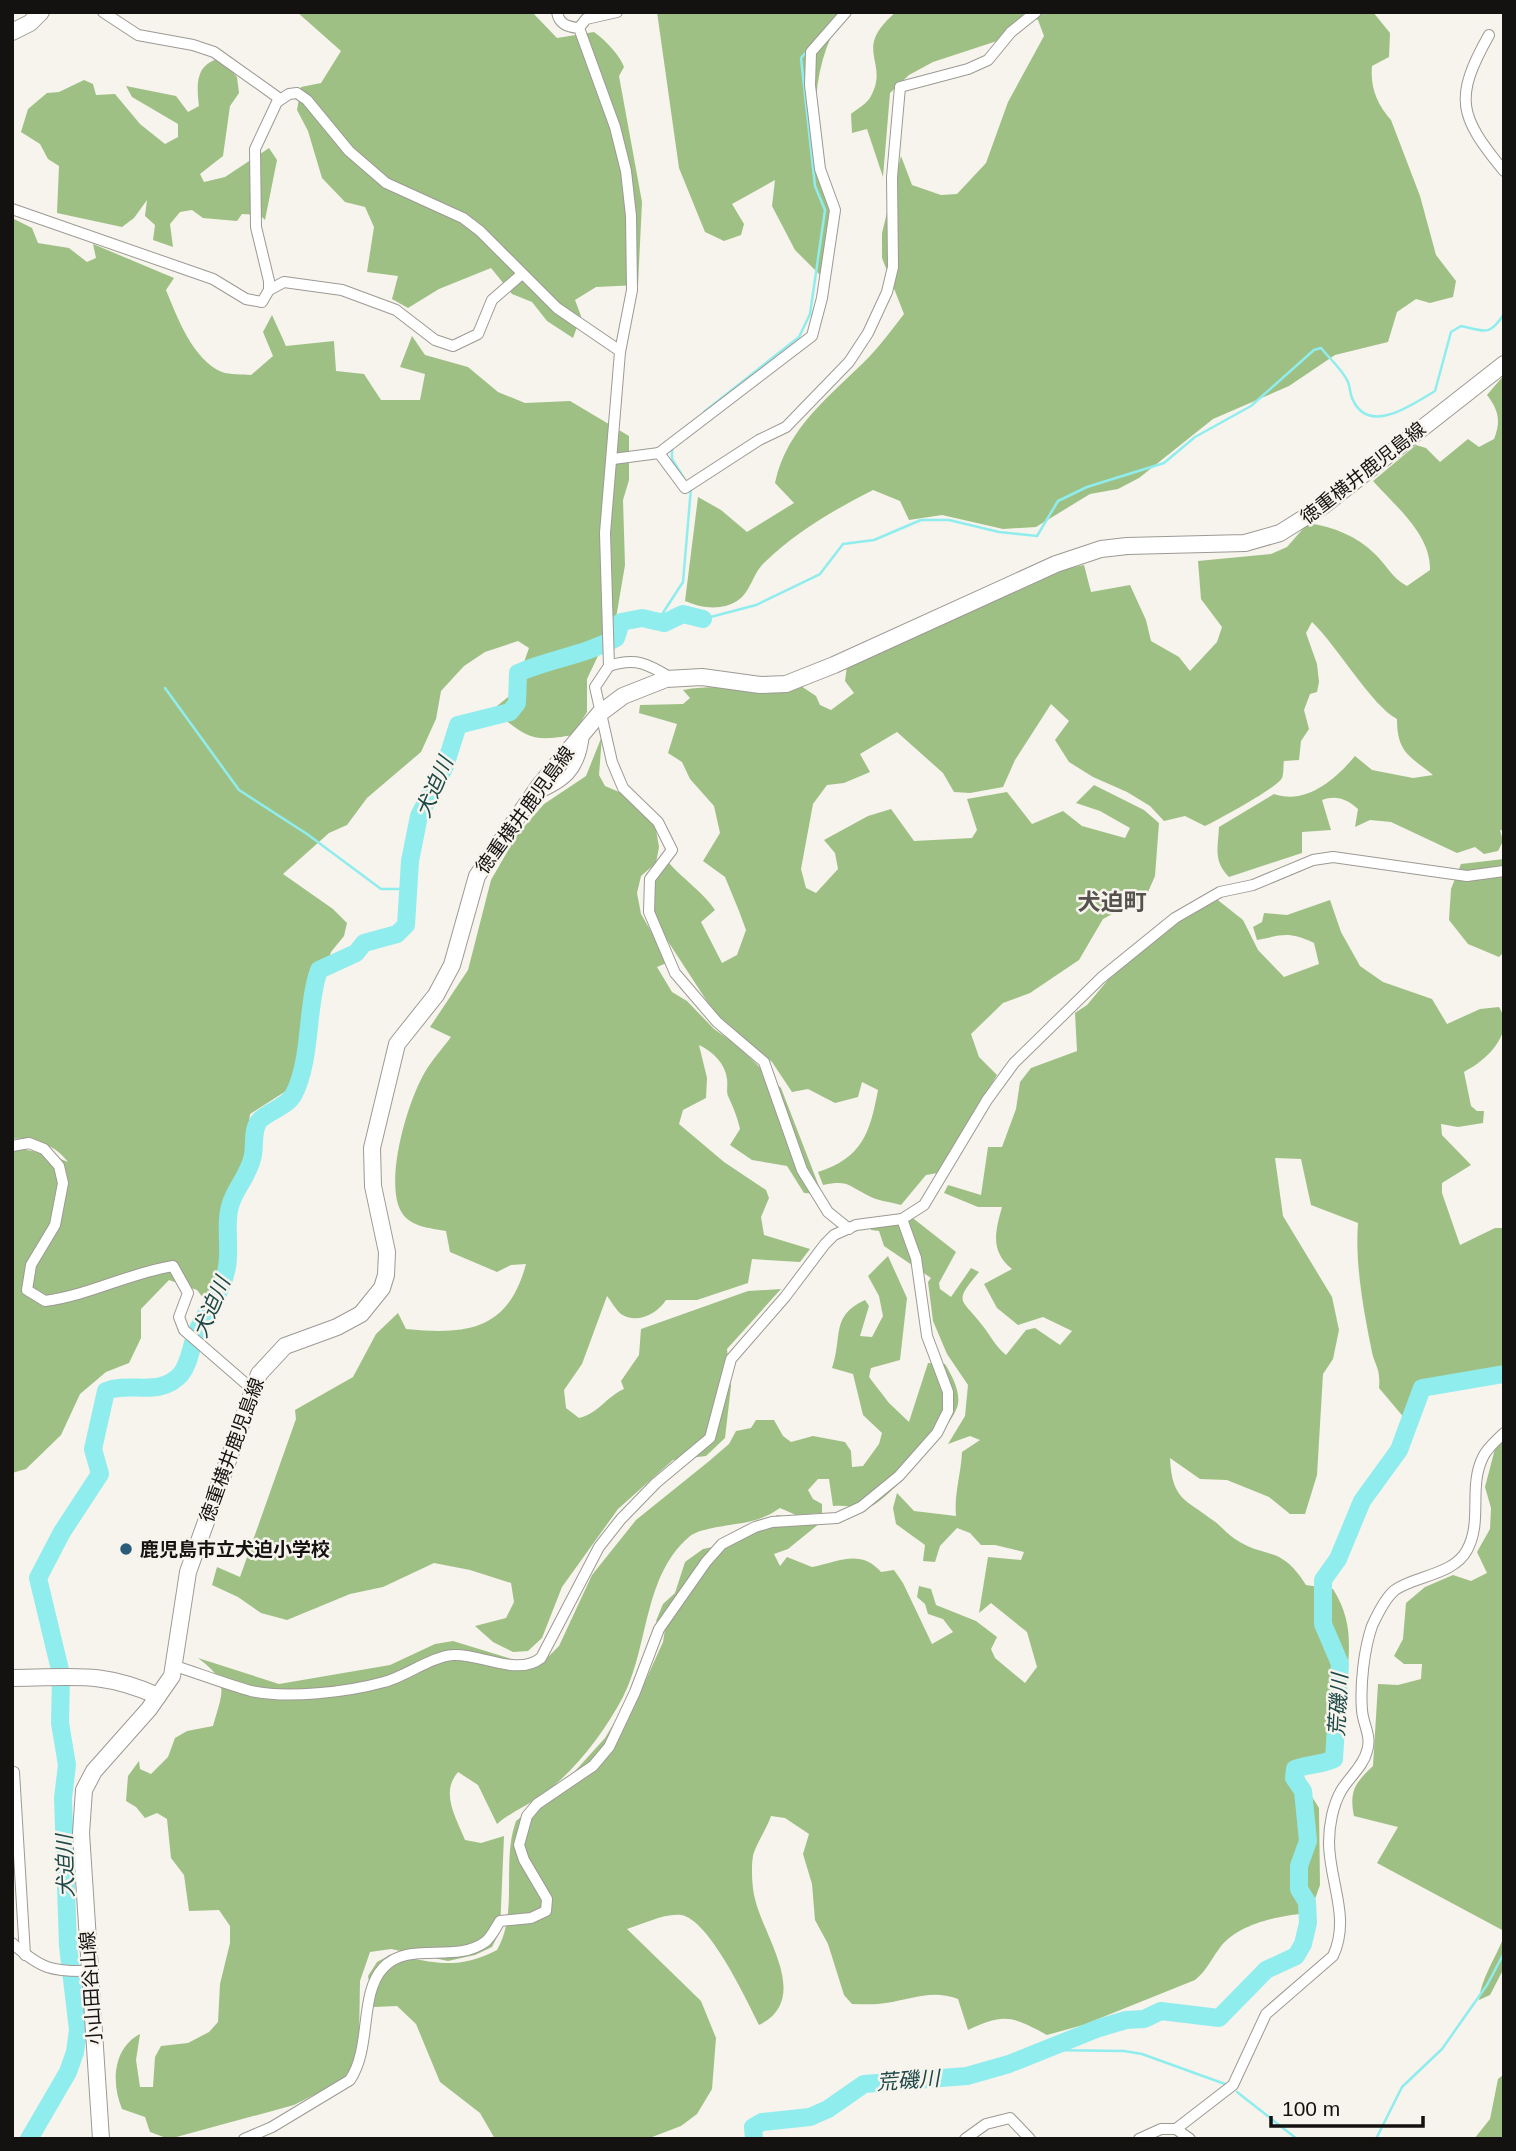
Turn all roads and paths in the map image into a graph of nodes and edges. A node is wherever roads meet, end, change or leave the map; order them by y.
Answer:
1 (41, 12) edge
2 (103, 12) edge
3 (557, 12) edge
4 (617, 12) edge
5 (846, 12) edge
6 (1036, 12) edge
7 (579, 28) junction
8 (12, 32) edge
9 (1489, 35) dead end
10 (280, 99) junction
11 (1504, 171) edge
12 (12, 209) edge
13 (522, 274) junction
14 (269, 290) junction
15 (620, 351) junction
16 (1504, 364) edge
17 (659, 453) junction
18 (613, 459) junction
19 (609, 666) junction
20 (671, 678) junction
21 (599, 714) junction
22 (1504, 871) edge
23 (12, 1146) edge
24 (902, 1219) junction
25 (849, 1228) junction
26 (252, 1389) junction
27 (1504, 1433) edge
28 (175, 1666) junction
29 (12, 1678) edge
30 (158, 1696) junction
31 (14, 1772) edge
32 (12, 1943) edge
33 (25, 1955) junction
34 (90, 1971) junction
35 (1176, 2129) junction
36 (102, 2139) edge
37 (244, 2139) edge
38 (965, 2139) edge
39 (1030, 2139) edge
40 (1139, 2139) edge
41 (1190, 2139) edge

1 - 8 main road
2 - 10 street
3 - 7 street
4 - 7 street
5 - 17 street
6 - 17 street
7 - 15 street
9 - 11 street
10 - 13 street
10 - 14 street
12 - 14 street
13 - 14 street
13 - 15 street
15 - 18 street
16 - 20 main road, 徳重横井鹿児島線
17 - 18 street
18 - 19 street
19 - 20 street
19 - 21 street
20 - 21 main road, 徳重横井鹿児島線
21 - 25 street
21 - 26 main road, 徳重横井鹿児島線
22 - 24 street
23 - 26 street
24 - 25 street
24 - 37 street
25 - 28 street
26 - 28 main road, 徳重横井鹿児島線
27 - 35 street
28 - 30 main road, 徳重横井鹿児島線
29 - 30 main road
30 - 34 main road, 小山田谷山線
31 - 33 street
32 - 33 street
33 - 34 street
34 - 36 main road, 小山田谷山線
35 - 40 street
35 - 41 street
38 - 39 street

